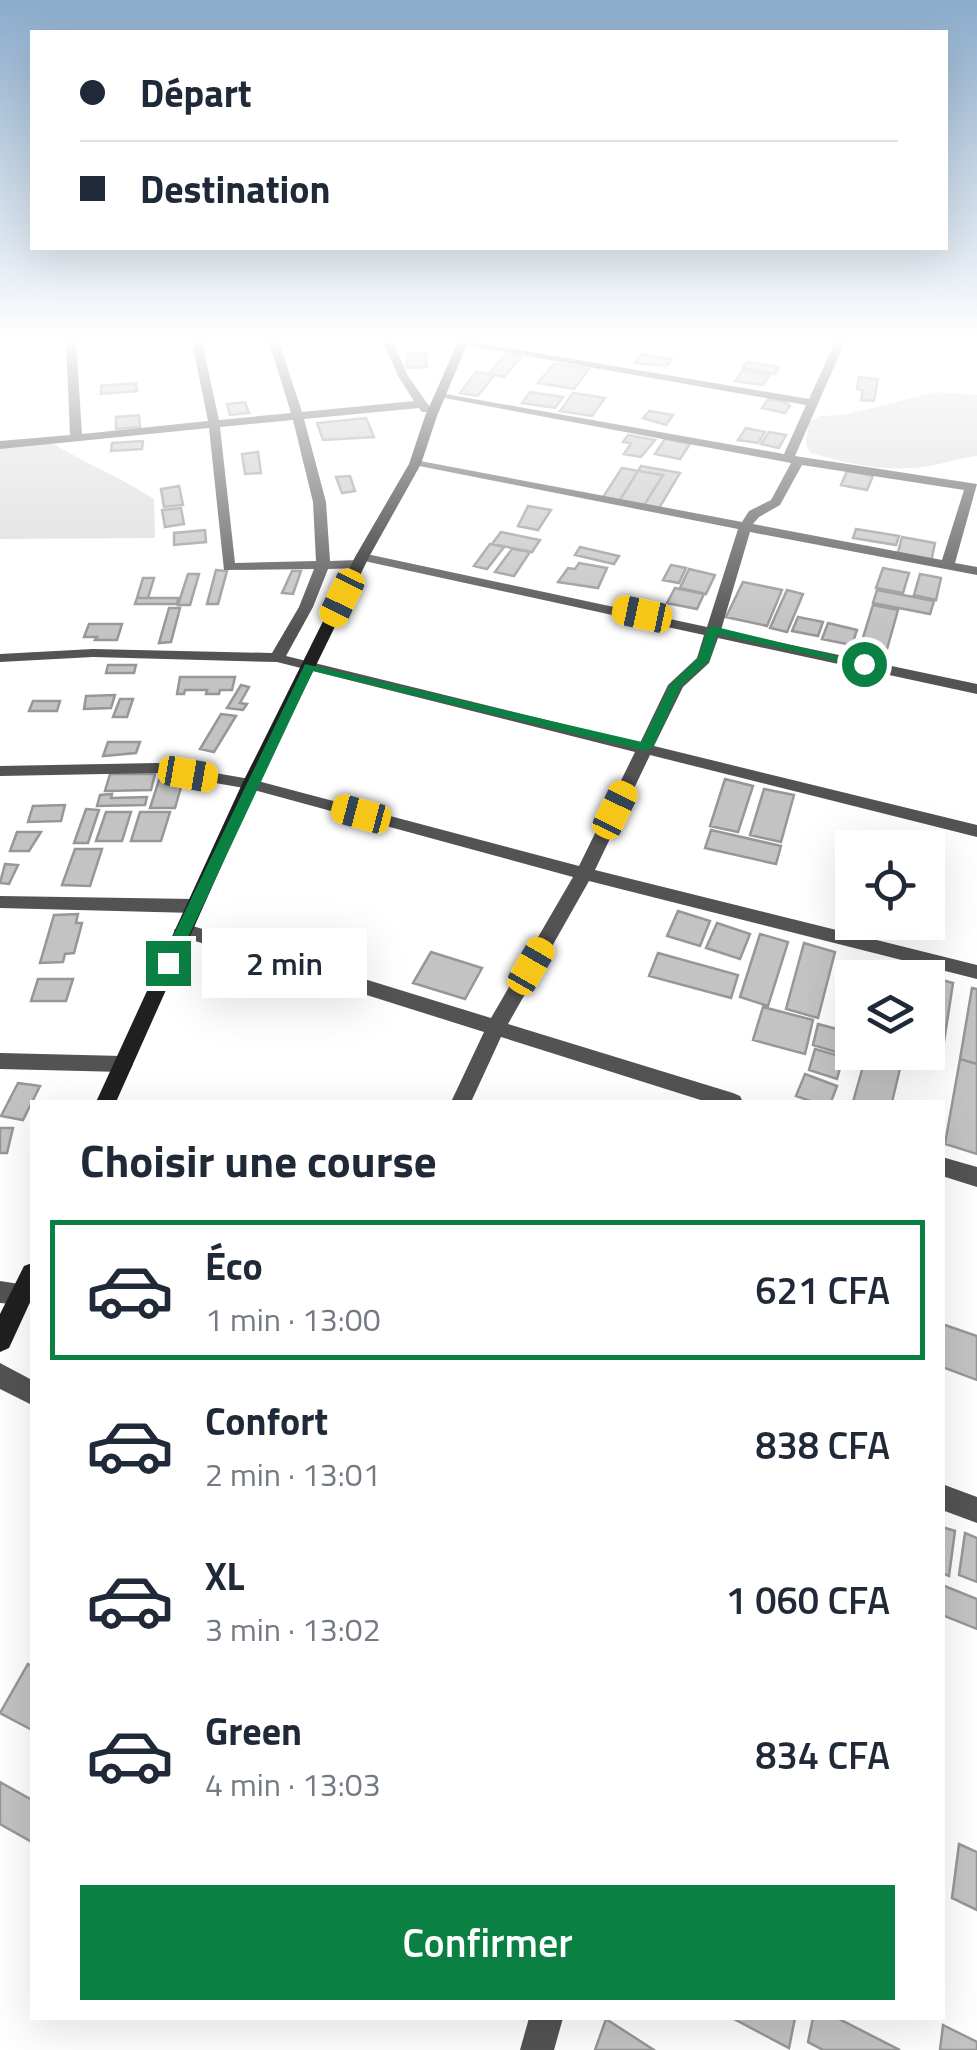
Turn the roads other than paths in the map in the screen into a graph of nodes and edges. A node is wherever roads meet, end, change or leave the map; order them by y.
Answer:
1 (62, 438) edge
2 (216, 438) edge
3 (303, 438) edge
4 (420, 438) edge
5 (673, 438) edge
6 (800, 438) edge
7 (0, 445) edge
8 (793, 459) junction
9 (415, 464) junction
10 (974, 487) edge
11 (745, 527) junction
12 (360, 560) junction
13 (321, 564) junction
14 (947, 565) junction
15 (977, 571) edge
16 (712, 630) junction
17 (0, 658) edge
18 (277, 658) junction
19 (309, 666) junction
20 (977, 689) edge
21 (646, 747) junction
22 (0, 771) edge
23 (250, 784) junction
24 (977, 830) edge
25 (584, 874) junction
26 (0, 902) edge
27 (194, 906) junction
28 (183, 930) junction
29 (977, 972) edge
30 (496, 1027) junction
31 (0, 1061) edge
32 (123, 1064) junction
33 (107, 1100) edge
34 (462, 1100) edge
35 (727, 1100) edge
36 (945, 1167) edge
37 (977, 1177) edge
38 (19, 1287) edge
39 (0, 1340) edge
40 (0, 1374) edge
41 (30, 1392) edge
42 (945, 1498) edge
43 (977, 1510) edge
44 (545, 2020) edge
45 (537, 2050) edge

1 - 7 street
2 - 13 street
3 - 13 street
4 - 9 main road
5 - 8 street
6 - 8 street
8 - 10 street
8 - 11 street
9 - 11 street
9 - 12 main road
10 - 14 street
11 - 14 street
11 - 16 street
12 - 13 street
12 - 16 street
12 - 19 main road
13 - 18 street
14 - 15 street
16 - 20 street
16 - 21 street
17 - 18 street
18 - 19 street
19 - 21 street
19 - 23 main road
21 - 24 street
21 - 25 street
22 - 23 street
23 - 25 street
23 - 27 main road
25 - 29 street
25 - 30 street
26 - 27 street
27 - 28 main road
28 - 30 street
28 - 32 main road
30 - 34 street
30 - 35 street
31 - 32 street
32 - 33 main road
36 - 37 street
38 - 39 main road
40 - 41 street
42 - 43 street
44 - 45 street

